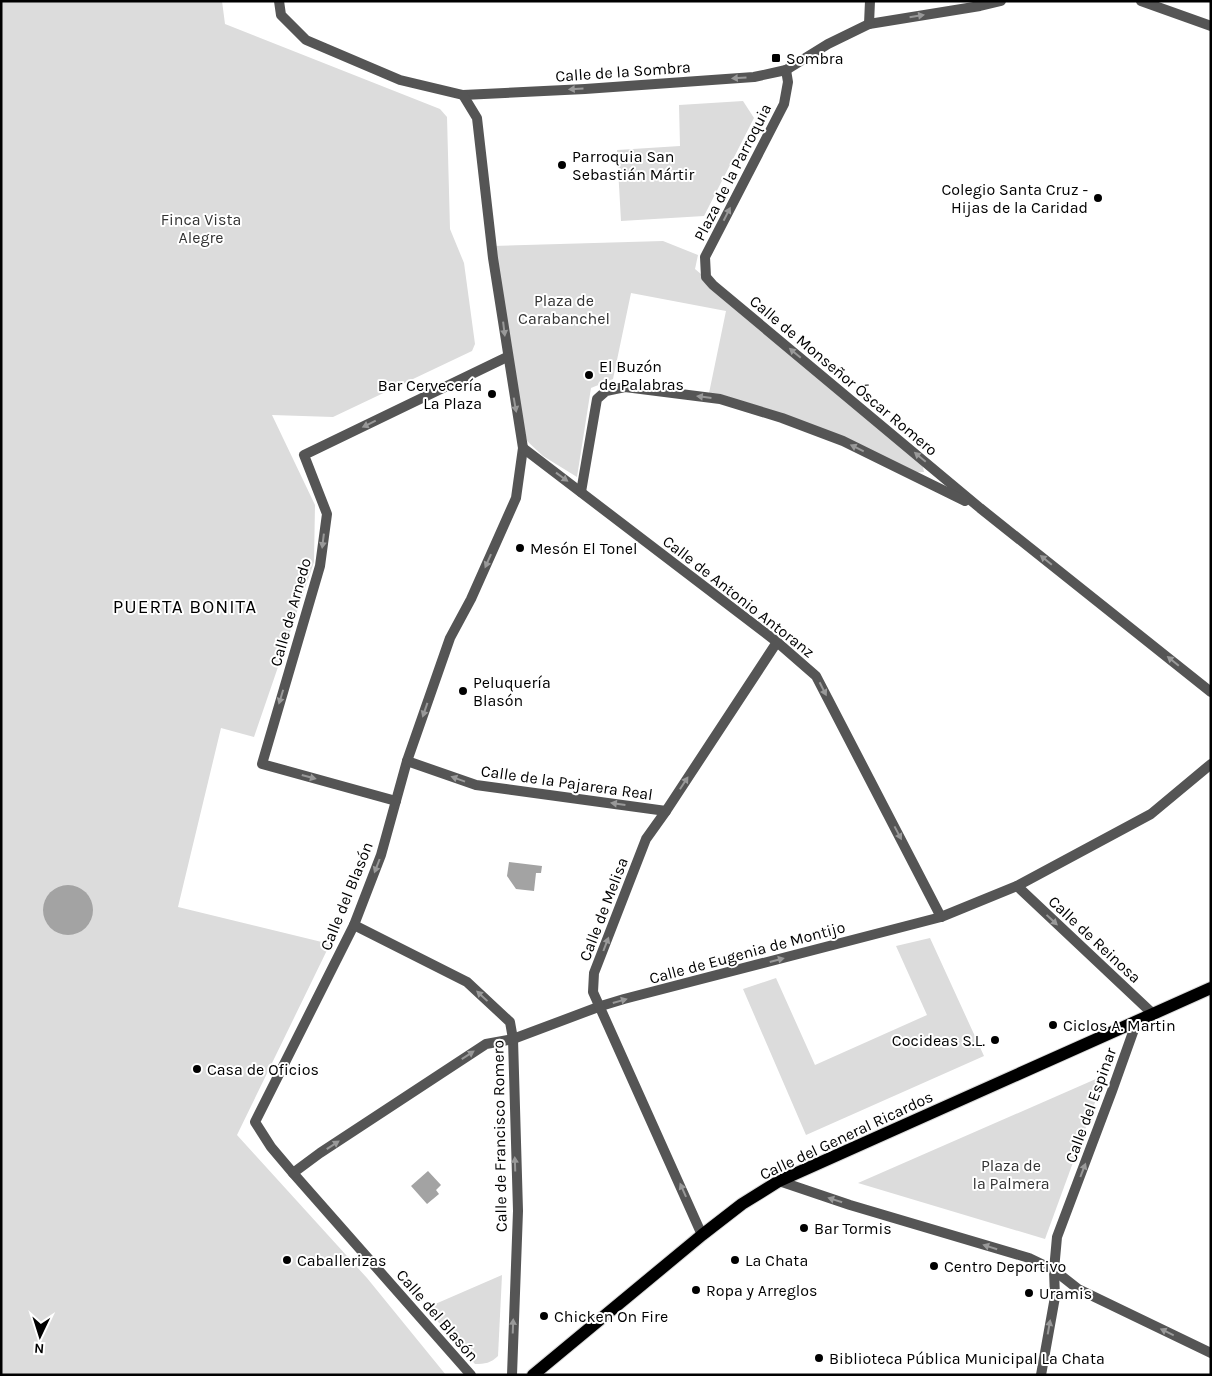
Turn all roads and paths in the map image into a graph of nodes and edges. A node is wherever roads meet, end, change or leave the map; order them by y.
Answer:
1 (279, 1) edge
2 (870, 1) edge
3 (1001, 1) edge
4 (1141, 1) edge
5 (981, 4) edge
6 (868, 24) junction
7 (1211, 26) edge
8 (786, 70) junction
9 (464, 94) junction
10 (705, 257) joint
11 (507, 357) junction
12 (523, 448) junction
13 (581, 492) junction
14 (980, 508) junction
15 (777, 642) junction
16 (1211, 692) edge
17 (407, 760) junction
18 (1211, 764) edge
19 (396, 800) junction
20 (666, 810) junction
21 (1017, 886) junction
22 (941, 917) junction
23 (354, 925) junction
24 (1211, 988) edge
25 (601, 1006) junction
26 (1153, 1014) junction
27 (1137, 1021) junction
28 (513, 1039) junction
29 (293, 1173) junction
30 (779, 1181) junction
31 (702, 1235) junction
32 (1054, 1270) junction
33 (1211, 1353) edge
34 (470, 1375) edge
35 (512, 1375) edge
36 (533, 1375) edge
37 (1041, 1375) edge

1 - 9 street, Calle de la Sombra
2 - 6 street
3 - 5 street, Calle de la Sombra
4 - 7 street
6 -> 5 street, Calle de la Sombra
6 - 8 street, Calle de la Sombra
8 -> 9 street, Calle de la Sombra
10 -> 8 street, Plaza de la Parroquia
9 -> 11 street
14 -> 10 street, Calle de Monseñor Óscar Romero
11 -> 12 street, Calle del Blasón
11 -> 19 street, Calle de Arnedo
12 -> 13 street, Calle de Antonio Antoranz
12 -> 17 street, Calle del Blasón
14 -> 13 street, Calle de Monseñor Óscar Romero
13 - 15 street, Calle de Antonio Antoranz
16 -> 14 street, Calle de Monseñor Óscar Romero
20 -> 15 street, Calle de Melisa
15 -> 22 street, Calle de Antonio Antoranz
17 - 19 street, Calle del Blasón
20 -> 17 street, Calle de la Pajarera Real
18 - 21 street, Calle de Eugenia de Montijo
19 -> 23 street, Calle del Blasón
25 -> 20 street, Calle de Melisa
21 - 22 street, Calle de Eugenia de Montijo
21 -> 26 street, Calle de Reinosa
25 -> 22 street, Calle de Eugenia de Montijo
28 -> 23 street, Calle de Francisco Romero
23 - 29 street, Calle del Blasón
24 - 26 main road, Calle del General Ricardos
25 - 28 street, Calle de Eugenia de Montijo
31 -> 25 street, Calle de Melisa
26 - 27 main road, Calle del General Ricardos
27 - 30 main road, Calle del General Ricardos
32 -> 27 street, Calle del Espinar
29 -> 28 street, Calle de Eugenia de Montijo
35 -> 28 street, Calle de Francisco Romero
29 - 34 street, Calle del Blasón
30 - 31 main road, Calle del General Ricardos
32 -> 30 street
31 - 36 main road, Calle del General Ricardos
33 -> 32 street
37 -> 32 street, Calle del Espinar

